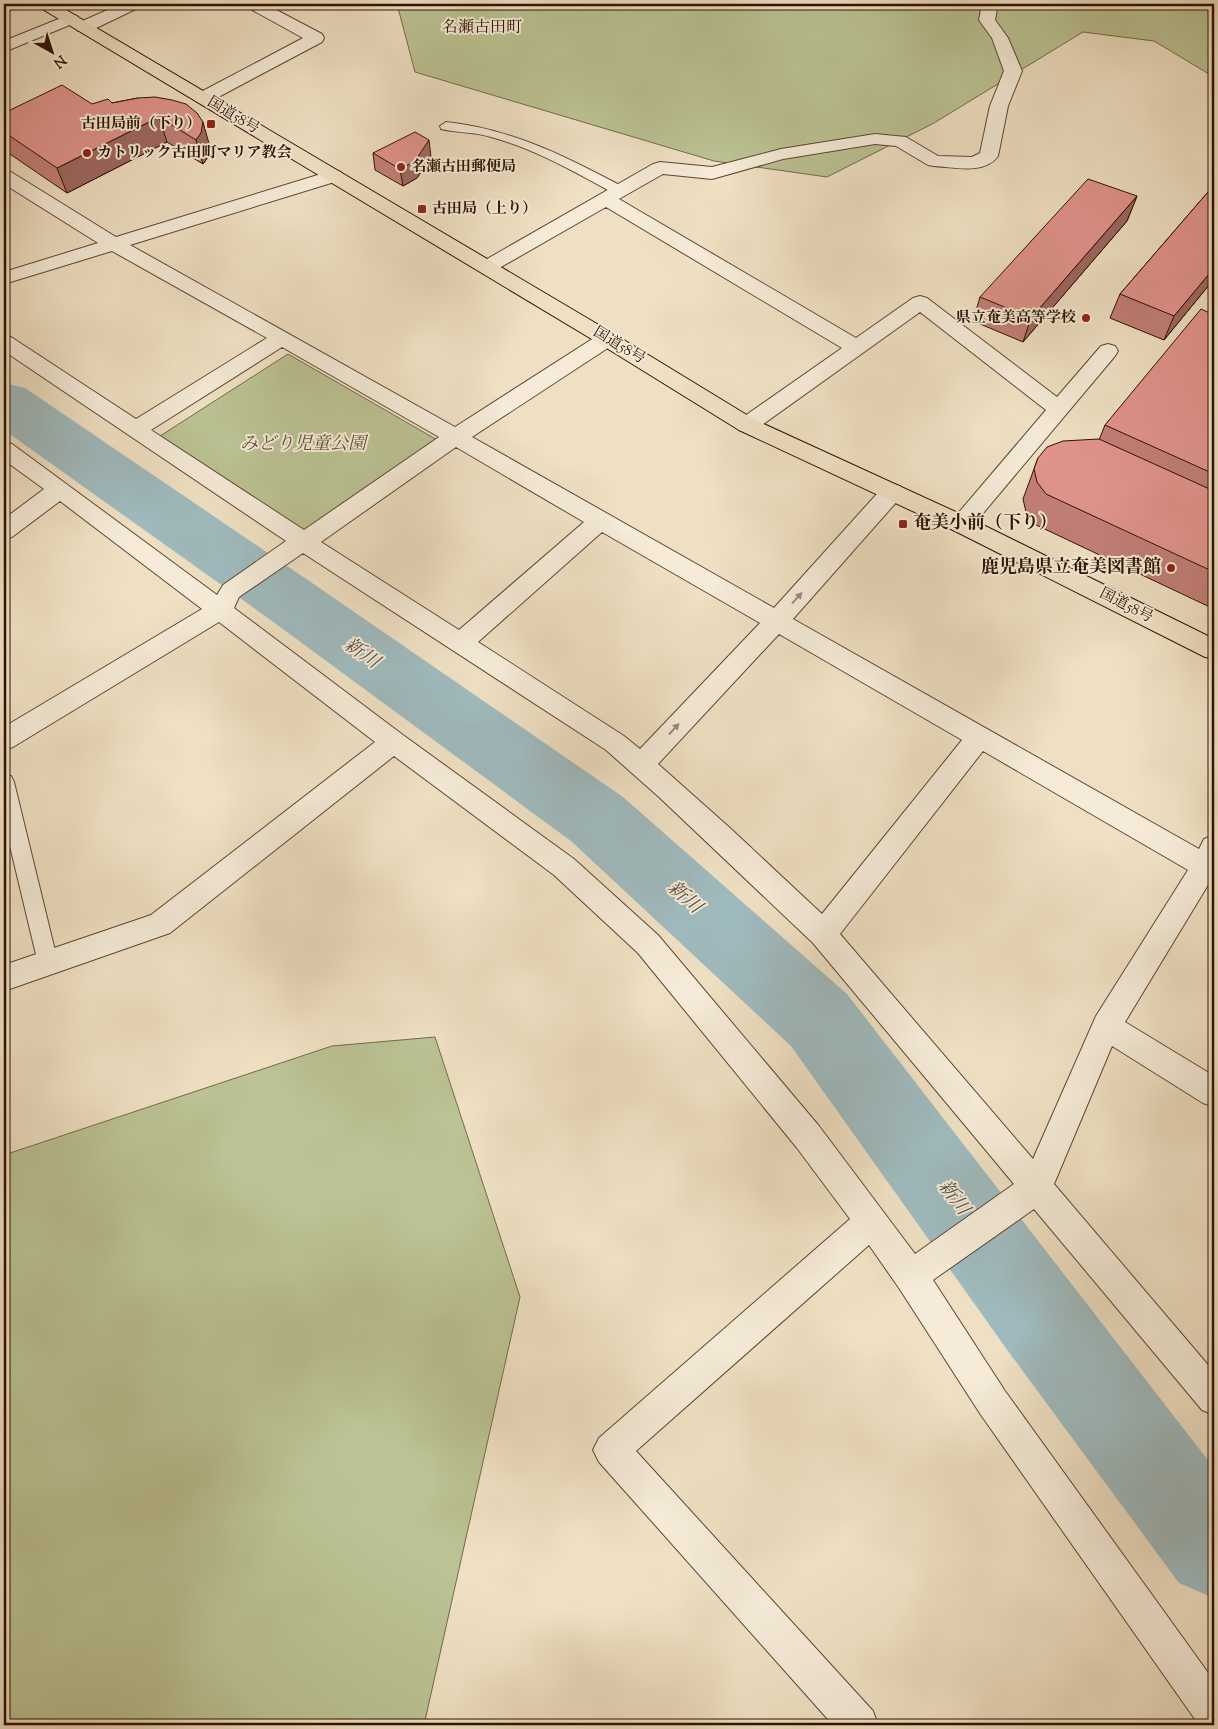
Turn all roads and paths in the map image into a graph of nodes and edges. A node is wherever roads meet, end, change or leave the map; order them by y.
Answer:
1 (45, 4) edge
2 (134, 4) edge
3 (253, 4) edge
4 (990, 4) edge
5 (78, 23) junction
6 (4, 47) edge
7 (203, 98) junction
8 (446, 126) dead end
9 (4, 176) edge
10 (334, 176) junction
11 (613, 195) junction
12 (115, 245) junction
13 (487, 268) junction
14 (4, 278) edge
15 (282, 338) junction
16 (607, 338) junction
17 (4, 342) edge
18 (856, 347) junction
19 (1108, 350) dead end
20 (1059, 409) junction
21 (747, 425) junction
22 (135, 430) junction
23 (454, 437) junction
24 (4, 449) edge
25 (60, 489) junction
26 (892, 492) junction
27 (601, 520) junction
28 (961, 524) junction
29 (4, 531) edge
30 (295, 547) junction
31 (225, 601) junction
32 (777, 621) junction
33 (460, 644) junction
34 (1214, 650) edge
35 (979, 737) junction
36 (4, 740) edge
37 (394, 742) junction
38 (641, 765) junction
39 (4, 782) edge
40 (1210, 857) edge
41 (822, 934) junction
42 (48, 963) junction
43 (4, 978) edge
44 (1106, 1026) junction
45 (1214, 1093) edge
46 (1036, 1188) junction
47 (872, 1221) junction
48 (912, 1276) junction
49 (1214, 1398) edge
50 (1214, 1713) edge
51 (859, 1725) edge

1 - 5 highway, 国道58号
2 - 5 street
3 - 7 street
4 - 11 street
5 - 6 street
5 - 7 highway, 国道58号
7 - 10 highway, 国道58号
8 - 11 lane
9 - 12 street
10 - 12 street
10 - 13 highway, 国道58号
11 - 13 street
11 - 18 street
12 - 14 street
12 - 15 street
13 - 16 highway, 国道58号
15 - 22 street
15 - 23 street
16 - 21 highway, 国道58号
16 - 23 street
17 - 22 street
18 - 20 street
18 - 21 street
19 - 20 street
20 - 28 street
21 - 26 highway, 国道58号
22 - 30 street
23 - 27 street
23 - 30 street
24 - 25 street
25 - 29 street
25 - 31 street
26 - 28 highway, 国道58号
32 -> 26 street
27 - 32 street
27 - 33 street
28 - 34 highway, 国道58号
30 - 31 street
30 - 33 street
31 - 36 street
31 - 37 street
32 - 35 street
38 -> 32 street
33 - 38 street
35 - 40 street
35 - 41 street
37 - 42 street
37 - 47 street
38 - 41 street
39 - 42 lane
40 - 44 street
41 - 46 street
42 - 43 street
44 - 45 street
44 - 46 street
46 - 48 street
46 - 49 street
47 - 48 street
47 - 51 street
48 - 50 street

